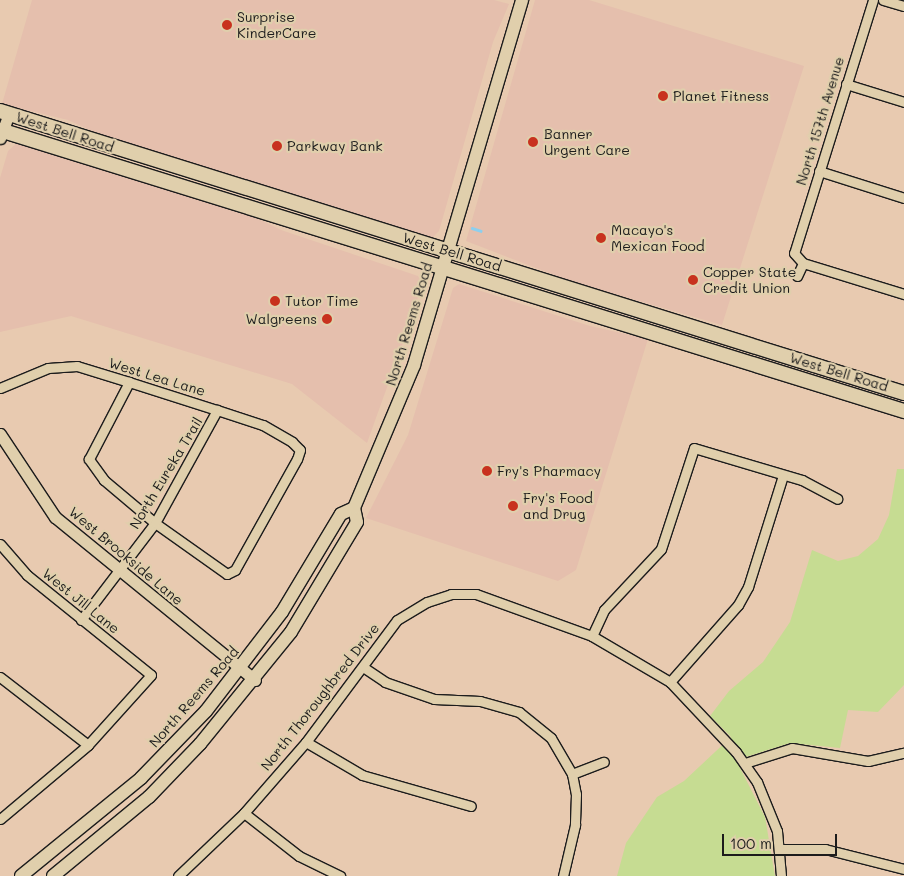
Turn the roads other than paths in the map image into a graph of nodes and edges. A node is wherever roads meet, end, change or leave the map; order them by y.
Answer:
1 (522, 0) edge
2 (873, 0) edge
3 (884, 0) edge
4 (904, 6) edge
5 (846, 84) junction
6 (904, 102) edge
7 (4, 112) edge
8 (1, 133) edge
9 (819, 172) junction
10 (236, 184) junction
11 (182, 187) junction
12 (904, 198) edge
13 (284, 200) junction
14 (236, 203) junction
15 (448, 250) junction
16 (803, 262) junction
17 (442, 270) junction
18 (797, 276) dead end
19 (904, 294) edge
20 (649, 313) junction
21 (643, 331) junction
22 (129, 382) junction
23 (0, 388) edge
24 (904, 393) edge
25 (217, 410) junction
26 (904, 411) edge
27 (0, 434) edge
28 (784, 475) junction
29 (837, 500) dead end
30 (354, 508) junction
31 (155, 523) junction
32 (0, 544) edge
33 (118, 572) junction
34 (81, 620) junction
35 (592, 636) junction
36 (363, 667) junction
37 (240, 668) junction
38 (0, 677) edge
39 (255, 680) junction
40 (670, 682) junction
41 (306, 742) junction
42 (88, 745) junction
43 (904, 753) edge
44 (604, 762) dead end
45 (745, 764) junction
46 (572, 774) junction
47 (471, 806) dead end
48 (244, 813) junction
49 (0, 820) edge
50 (779, 848) junction
51 (904, 868) edge
52 (21, 876) edge
53 (53, 876) edge
54 (178, 876) edge
55 (340, 876) edge
56 (563, 876) edge
57 (781, 876) edge

1 - 15 main road, North Reems Road
2 - 5 street, North 157th Avenue
3 - 4 street
5 - 6 street
5 - 9 street, North 157th Avenue
7 - 8 street
7 - 10 main road, West Bell Road
8 - 11 main road, West Bell Road
9 - 12 street
9 - 16 street, North 157th Avenue
10 - 11 main road
10 - 13 main road, West Bell Road
11 - 14 main road, West Bell Road
13 - 14 main road
13 - 15 main road, West Bell Road
14 - 17 main road, West Bell Road
15 - 17 main road, North Reems Road
15 - 20 main road, West Bell Road
16 - 18 street
16 - 19 street
17 - 21 main road, West Bell Road
17 - 30 main road, North Reems Road
20 - 21 main road
20 - 24 main road, West Bell Road
21 - 26 main road, West Bell Road
22 - 23 street, West Lea Lane
22 - 25 street, West Lea Lane
22 - 31 street
25 - 31 street, North Eureka Trail
25 - 31 street, West Lea Lane
27 - 33 street, West Brookside Lane
28 - 29 street
28 - 35 street
28 - 40 street
30 - 37 main road, North Reems Road
30 - 39 main road, North Reems Road
31 - 33 street, North Eureka Trail
32 - 34 street, West Jill Lane
33 - 34 street, North Eureka Trail
33 - 37 street, West Brookside Lane
34 - 42 street, West Jill Lane
35 - 36 street, North Thoroughbred Drive
35 - 40 street
36 - 41 street, North Thoroughbred Drive
36 - 46 street
37 - 39 street, West Brookside Lane
37 - 52 main road, North Reems Road
38 - 42 street
39 - 53 main road, North Reems Road
40 - 45 street
41 - 47 street
41 - 48 street, North Thoroughbred Drive
42 - 49 street
43 - 45 street
44 - 46 street
45 - 50 street
46 - 56 street
48 - 54 street, North Thoroughbred Drive
48 - 55 street
50 - 51 street
50 - 57 street

